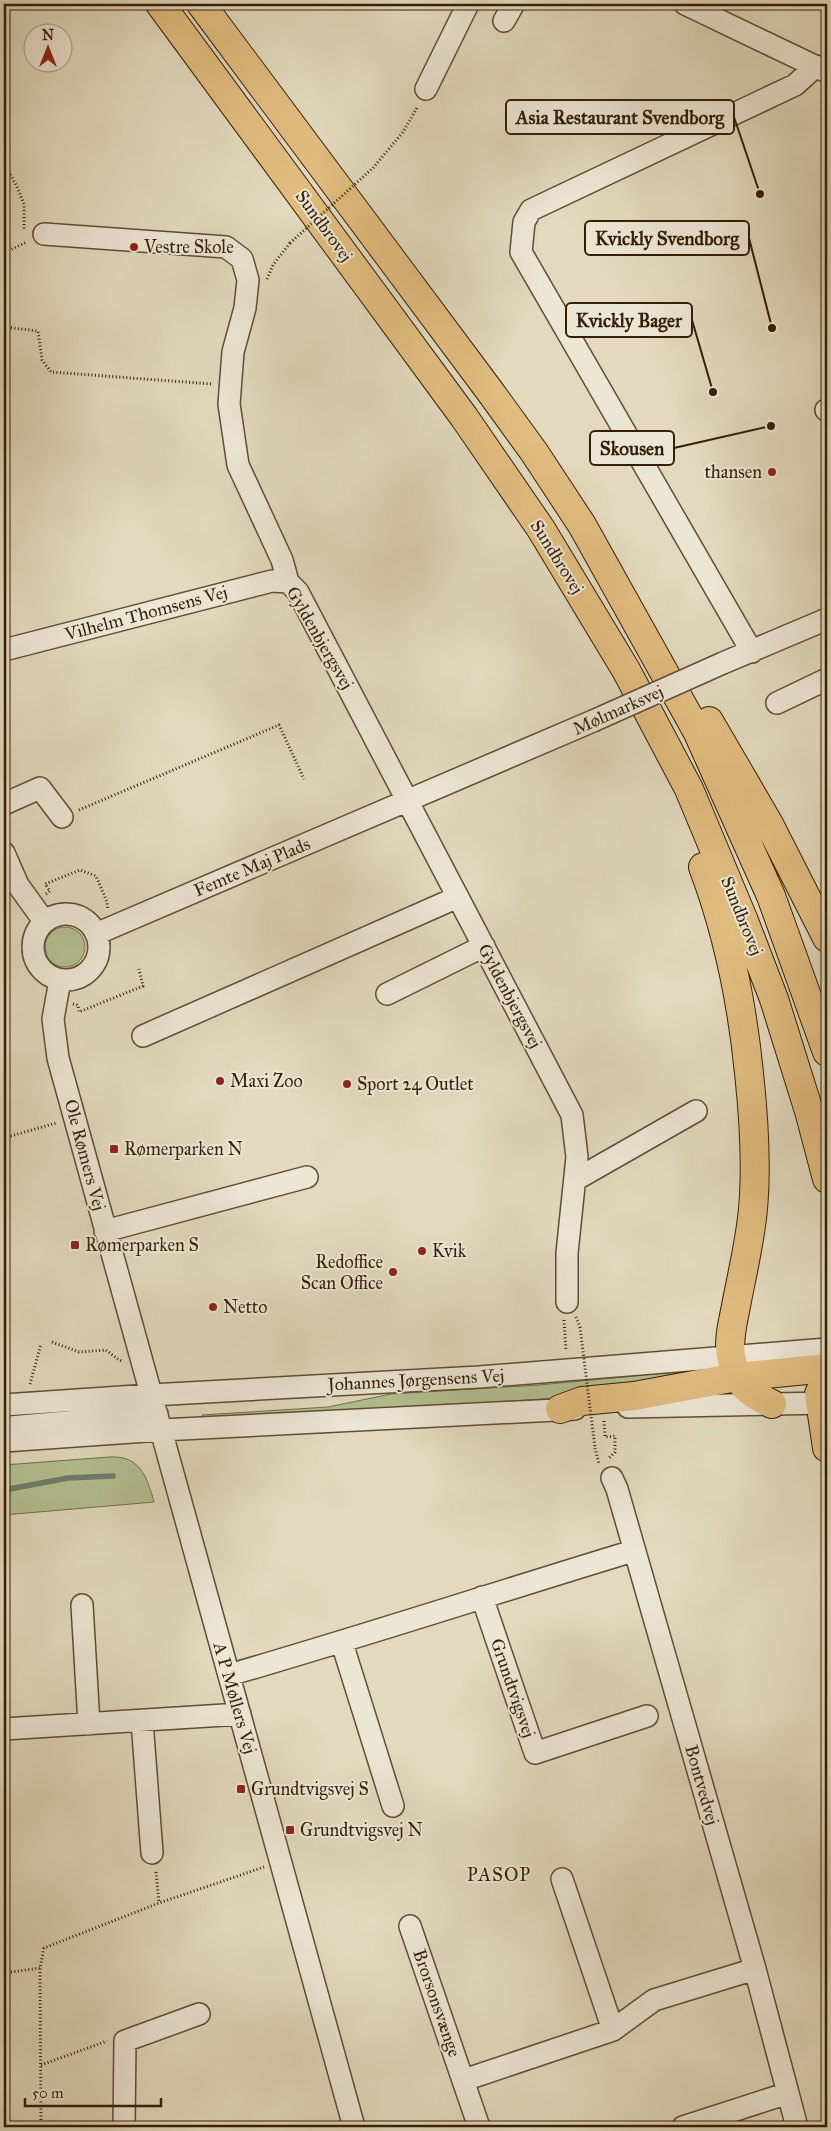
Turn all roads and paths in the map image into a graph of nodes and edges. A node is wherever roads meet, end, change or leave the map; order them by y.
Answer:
1 (160, 4) edge
2 (200, 4) edge
3 (468, 4) edge
4 (685, 4) edge
5 (822, 69) edge
6 (426, 90) joint
7 (4, 162) edge
8 (44, 234) joint
9 (290, 243) dead end
10 (24, 244) junction
11 (4, 256) edge
12 (4, 326) edge
13 (231, 385) junction
14 (582, 525) junction
15 (288, 582) junction
16 (581, 595) junction
17 (827, 619) edge
18 (4, 650) edge
19 (752, 652) junction
20 (827, 680) edge
21 (777, 704) dead end
22 (304, 780) dead end
23 (408, 800) junction
24 (4, 804) edge
25 (62, 818) joint
26 (4, 854) edge
27 (50, 891) dead end
28 (458, 897) junction
29 (106, 905) dead end
30 (44, 921) junction
31 (96, 934) junction
32 (827, 938) edge
33 (484, 946) junction
34 (139, 969) dead end
35 (60, 980) junction
36 (387, 994) dead end
37 (78, 1005) dead end
38 (143, 1036) dead end
39 (827, 1052) edge
40 (696, 1111) dead end
41 (75, 1118) junction
42 (4, 1138) edge
43 (307, 1177) dead end
44 (827, 1179) edge
45 (575, 1180) junction
46 (105, 1231) junction
47 (566, 1302) joint
48 (580, 1327) dead end
49 (52, 1342) dead end
50 (41, 1344) dead end
51 (827, 1350) edge
52 (142, 1362) junction
53 (734, 1367) junction
54 (827, 1368) edge
55 (568, 1371) junction
56 (825, 1397) edge
57 (31, 1403) junction
58 (772, 1404) junction
59 (4, 1405) edge
60 (560, 1409) junction
61 (156, 1413) junction
62 (4, 1428) edge
63 (605, 1433) dead end
64 (4, 1440) edge
65 (595, 1448) dead end
66 (827, 1448) edge
67 (615, 1452) dead end
68 (612, 1478) dead end
69 (633, 1551) junction
70 (482, 1597) junction
71 (82, 1605) dead end
72 (342, 1643) junction
73 (229, 1675) junction
74 (240, 1714) junction
75 (647, 1716) dead end
76 (142, 1721) junction
77 (88, 1724) junction
78 (4, 1729) edge
79 (393, 1806) dead end
80 (152, 1853) joint
81 (281, 1861) junction
82 (562, 1879) dead end
83 (159, 1904) junction
84 (410, 1926) dead end
85 (40, 1968) junction
86 (755, 1970) junction
87 (4, 1973) edge
88 (199, 2014) dead end
89 (614, 2030) junction
90 (125, 2042) junction
91 (41, 2065) junction
92 (464, 2080) junction
93 (788, 2093) junction
94 (41, 2127) edge
95 (124, 2127) edge
96 (354, 2127) edge
97 (479, 2127) edge
98 (683, 2127) edge
99 (797, 2127) edge

1 - 16 main road, Sundbrovej
2 - 14 main road, Sundbrovej
3 - 6 street
4 - 5 street
5 - 19 street
6 - 9 path, bridge
7 - 10 path
8 - 10 path
8 - 13 street, Gyldenbjergsvej
10 - 11 path
12 - 13 path
13 - 15 street, Gyldenbjergsvej
14 - 32 main road
14 - 39 main road, Sundbrovej
15 - 18 street, Vilhelm Thomsens Vej
15 - 23 street, Gyldenbjergsvej
16 - 44 main road, Sundbrovej
16 - 53 main road
17 - 19 street, Mølmarksvej
19 - 23 street, Mølmarksvej, bridge
20 - 21 street
22 - 25 path
23 - 28 street, Gyldenbjergsvej
23 - 31 street, Femte Maj Plads
24 - 25 street
26 - 30 street
27 - 29 path
28 - 33 street, Gyldenbjergsvej
28 - 38 street
30 - 31 street
30 - 35 street
31 - 35 street
33 - 36 street
33 - 45 street, Gyldenbjergsvej
34 - 37 path
35 - 41 street, Ole Rømers Vej
40 - 45 street
41 - 42 path
41 - 46 street, Ole Rømers Vej
43 - 46 street
45 - 47 street, Gyldenbjergsvej
46 - 52 street, Ole Rømers Vej
47 - 55 path
48 - 65 path, bridge
49 - 52 path
50 - 57 path
51 - 53 street, Johannes Jørgensens Vej
52 - 61 street, Ole Rømers Vej
53 - 54 main road
53 - 55 street, Johannes Jørgensens Vej
53 - 58 main road
53 - 60 main road
55 - 61 street, Johannes Jørgensens Vej
56 - 58 street, Johannes Jørgensens Vej
56 - 66 main road
57 - 59 street, Johannes Jørgensens Vej
57 - 61 street, Johannes Jørgensens Vej
58 - 60 street, Johannes Jørgensens Vej
60 - 61 street, Johannes Jørgensens Vej
61 - 62 street, Johannes Jørgensens Vej
61 - 64 street, Johannes Jørgensens Vej
61 - 73 street, A P Møllers Vej
63 - 67 path
68 - 69 street, Bontvedvej
69 - 70 street
69 - 86 street, Bontvedvej
70 - 72 street
70 - 75 street, Grundtvigsvej
71 - 77 street
72 - 73 street
72 - 79 street
73 - 74 street, A P Møllers Vej
74 - 76 street
74 - 81 street, A P Møllers Vej
76 - 77 street
76 - 80 street
77 - 78 street
80 - 83 path
81 - 83 path
81 - 96 street, A P Møllers Vej
82 - 89 street
83 - 85 path
84 - 92 street, Brorsonsvænge
85 - 87 path
85 - 91 path
86 - 89 street, Brorsonsvænge
86 - 93 street, Bontvedvej
88 - 90 street
89 - 92 street, Brorsonsvænge
90 - 91 path
90 - 95 street
91 - 94 path
92 - 97 street, Brorsonsvænge
93 - 98 street
93 - 99 street, Bontvedvej

